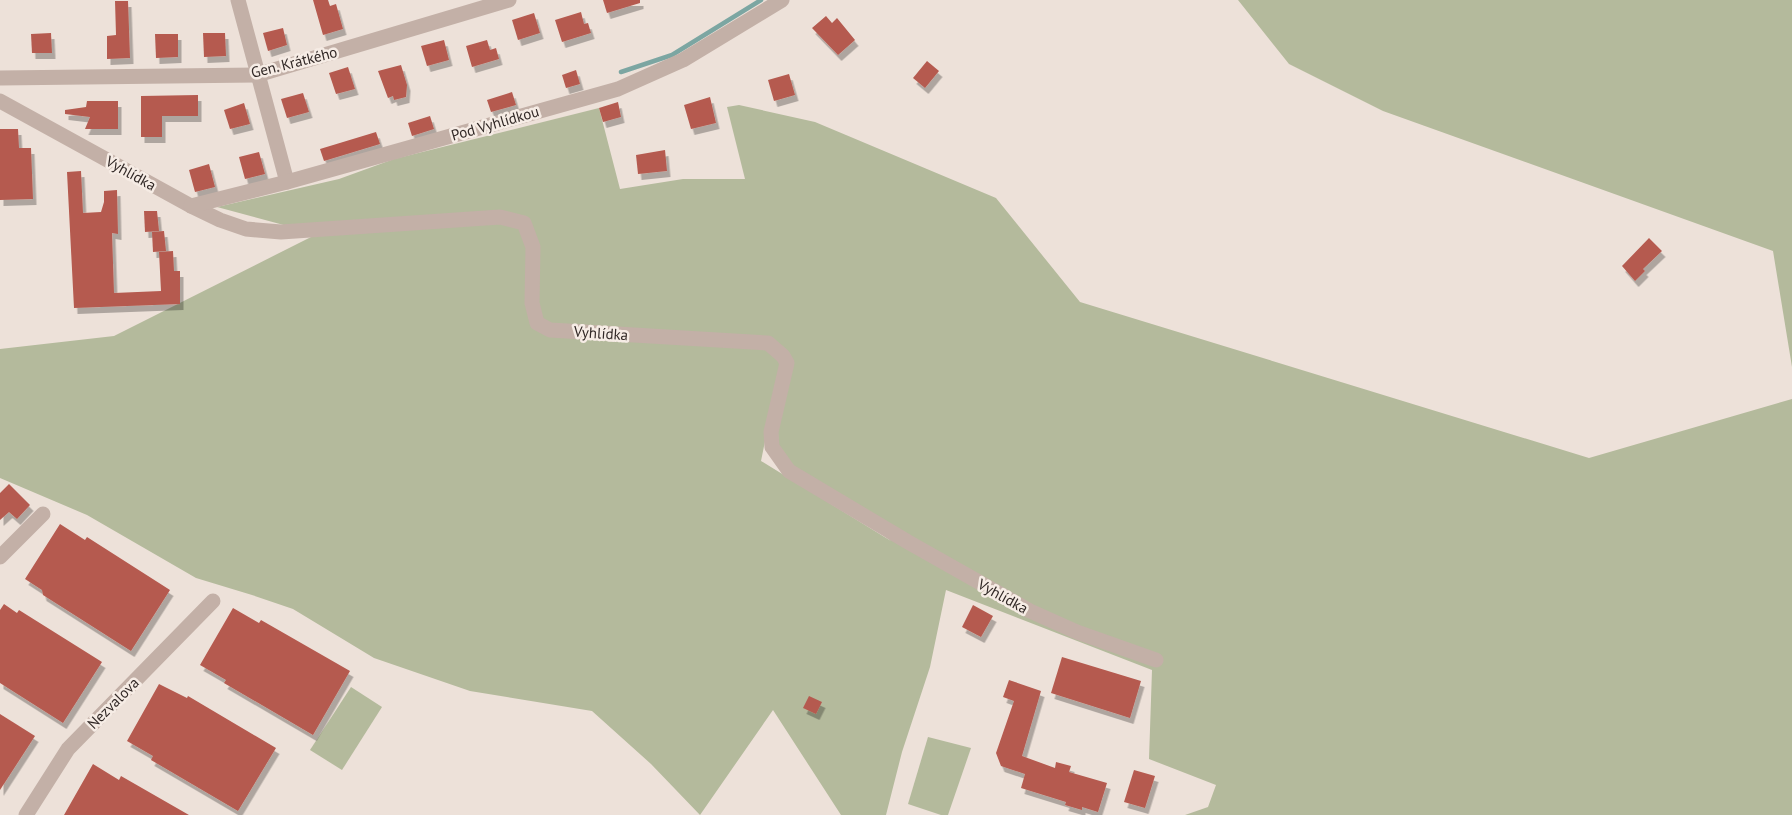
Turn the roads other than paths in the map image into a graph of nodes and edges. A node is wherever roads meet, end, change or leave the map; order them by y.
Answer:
1 (238, 0) edge
2 (509, 0) edge
3 (782, 0) edge
4 (257, 75) junction
5 (0, 78) edge
6 (0, 101) edge
7 (287, 182) junction
8 (191, 206) junction
9 (43, 514) dead end
10 (0, 557) edge
11 (213, 601) dead end
12 (1156, 660) dead end
13 (26, 815) edge

1 - 4 street
2 - 4 street, Gen. Krátkého
3 - 7 street, Pod Vyhlídkou
4 - 5 street, Gen. Krátkého
4 - 7 street
6 - 8 street, Vyhlídka
7 - 8 street, Pod Vyhlídkou
8 - 12 street, Vyhlídka
9 - 10 street
11 - 13 street, Nezvalova

